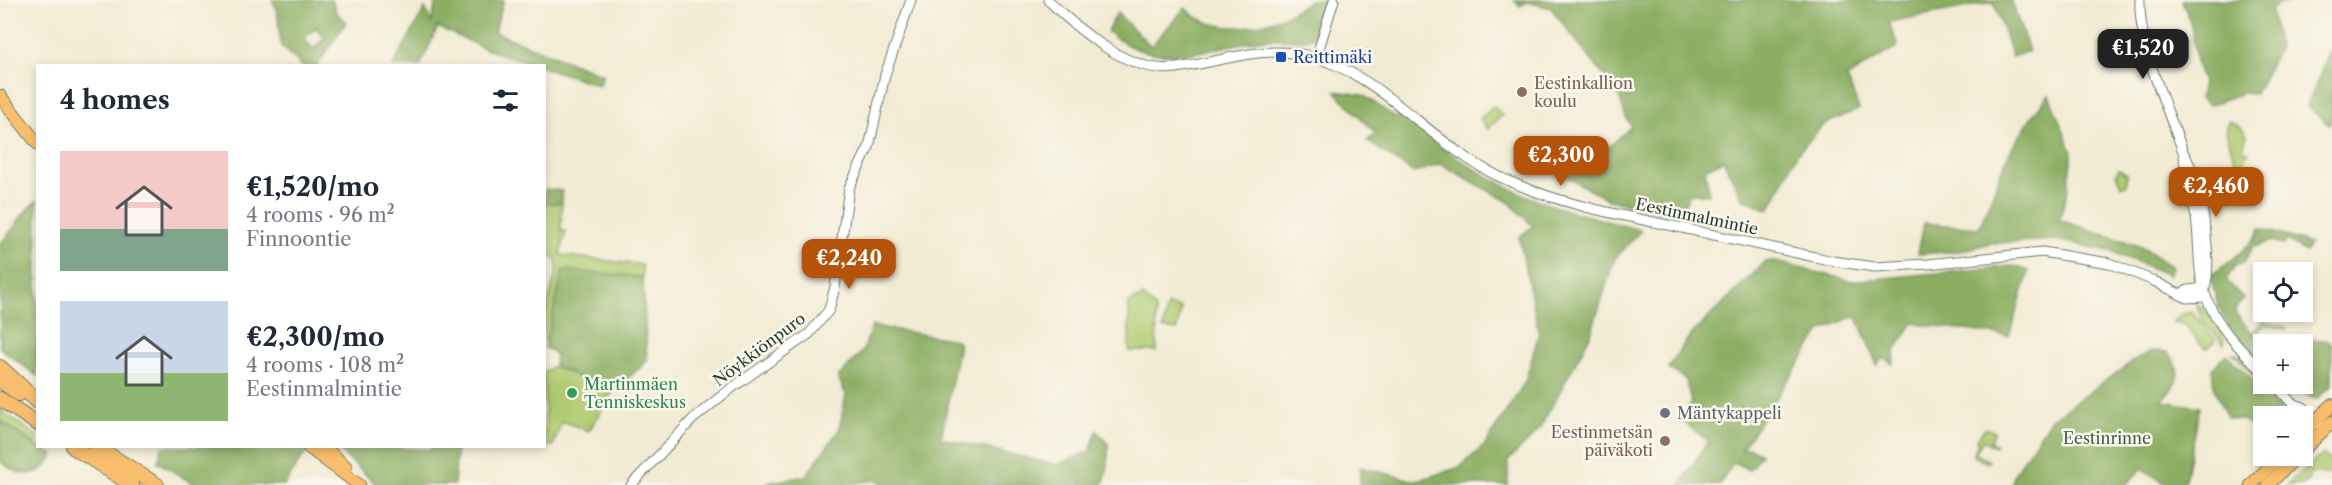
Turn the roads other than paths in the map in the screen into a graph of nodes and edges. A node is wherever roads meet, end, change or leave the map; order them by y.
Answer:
1 (911, 0) edge
2 (1048, 0) edge
3 (1334, 0) edge
4 (2140, 0) edge
5 (1316, 58) junction
6 (0, 96) edge
7 (36, 141) edge
8 (2206, 293) junction
9 (2253, 362) edge
10 (0, 367) edge
11 (0, 380) edge
12 (2283, 394) edge
13 (0, 399) edge
14 (36, 400) edge
15 (2292, 403) junction
16 (2332, 405) edge
17 (36, 406) edge
18 (2295, 406) edge
19 (2300, 406) edge
20 (36, 423) edge
21 (2313, 426) edge
22 (75, 448) edge
23 (99, 448) edge
24 (309, 448) edge
25 (325, 448) edge
26 (2270, 466) edge
27 (2287, 466) edge
28 (132, 485) edge
29 (157, 485) edge
30 (359, 485) edge
31 (364, 485) edge
32 (631, 485) edge
33 (2251, 485) edge
34 (2268, 485) edge

1 - 32 street, Nöykkiönpuro
2 - 5 street, Eestinmalmintie
3 - 5 street
4 - 8 street
5 - 8 street, Eestinmalmintie
6 - 7 main road
8 - 9 street
10 - 14 highway
11 - 17 highway
12 - 15 street
13 - 20 highway
15 - 18 street
15 - 19 street
16 - 21 main road
22 - 28 highway
23 - 29 highway
24 - 30 main road
25 - 31 main road
26 - 33 main road
27 - 34 main road

